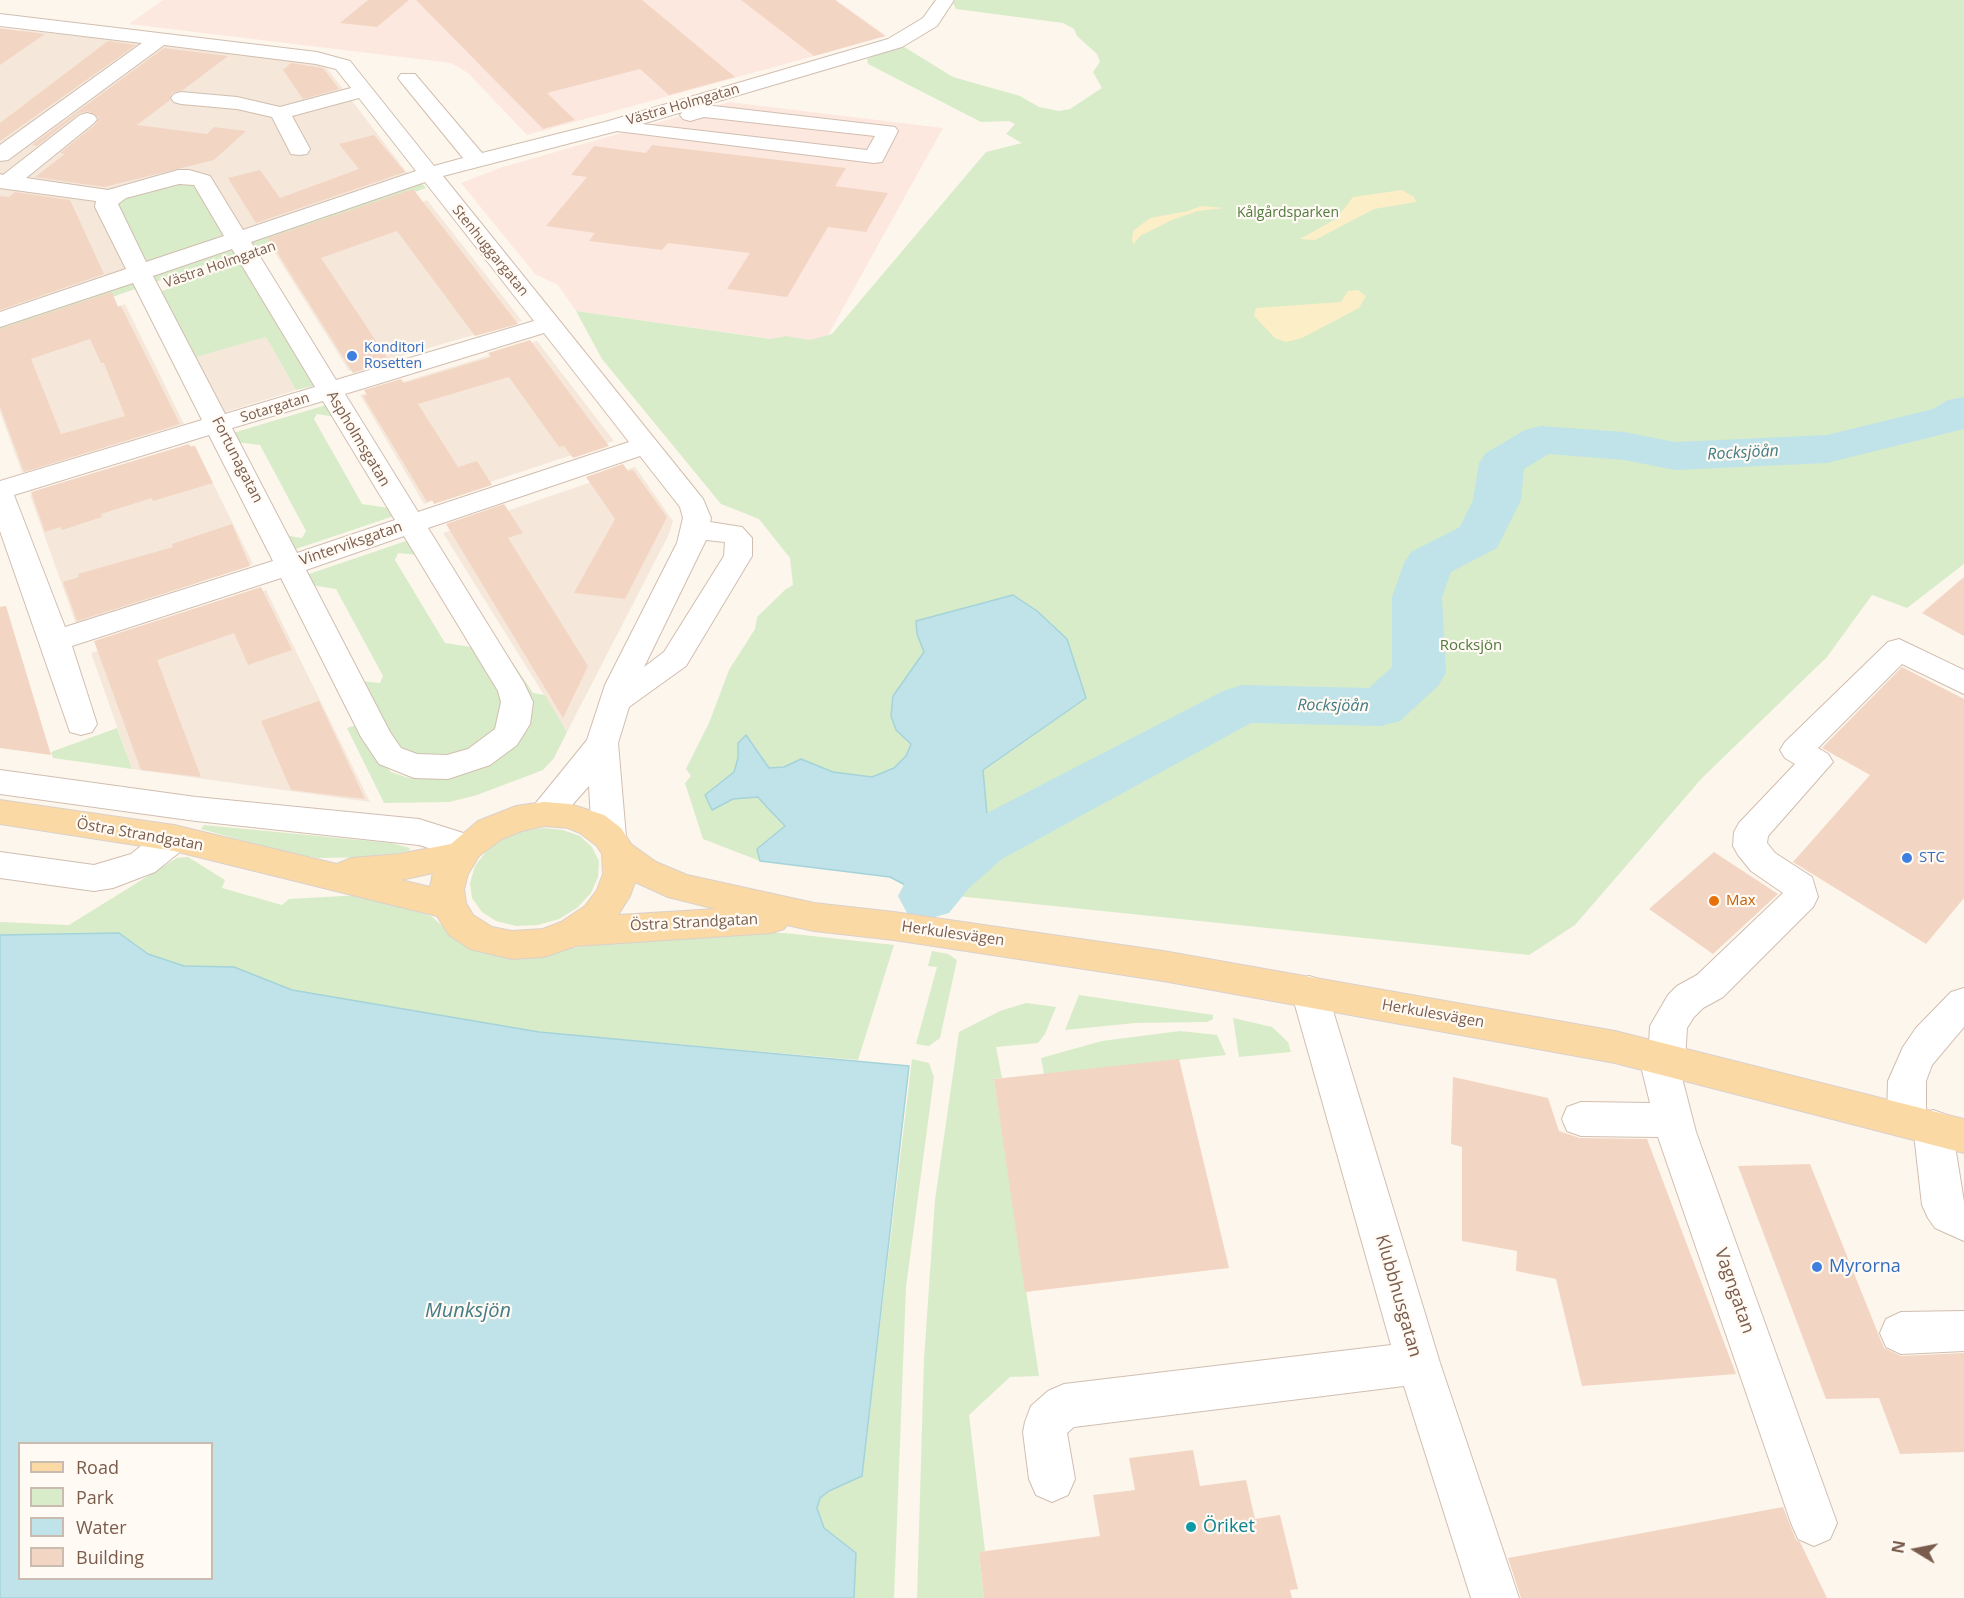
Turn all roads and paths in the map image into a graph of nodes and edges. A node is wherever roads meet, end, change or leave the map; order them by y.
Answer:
1 (925, 0) edge
2 (945, 0) edge
3 (33, 8) dead end
4 (4, 23) edge
5 (914, 33) junction
6 (160, 39) junction
7 (408, 78) dead end
8 (364, 91) junction
9 (181, 98) dead end
10 (280, 113) junction
11 (87, 119) dead end
12 (612, 126) junction
13 (641, 130) junction
14 (299, 149) dead end
15 (0, 155) edge
16 (478, 162) junction
17 (439, 177) junction
18 (4, 182) edge
19 (112, 197) junction
20 (242, 246) junction
21 (144, 280) junction
22 (0, 320) edge
23 (549, 324) junction
24 (0, 341) edge
25 (328, 391) junction
26 (219, 424) junction
27 (646, 446) junction
28 (0, 491) edge
29 (409, 524) junction
30 (695, 530) junction
31 (290, 565) junction
32 (55, 641) junction
33 (1964, 683) edge
34 (615, 701) junction
35 (81, 724) dead end
36 (602, 743) junction
37 (463, 763) joint
38 (0, 782) edge
39 (0, 812) edge
40 (544, 814) junction
41 (174, 838) junction
42 (614, 845) junction
43 (464, 851) junction
44 (0, 865) edge
45 (314, 873) junction
46 (449, 905) junction
47 (814, 917) junction
48 (894, 926) joint
49 (574, 932) junction
50 (1309, 991) junction
51 (1959, 1016) edge
52 (1662, 1059) junction
53 (1581, 1119) dead end
54 (1673, 1120) junction
55 (1934, 1128) edge
56 (1964, 1222) edge
57 (1964, 1331) edge
58 (1901, 1333) dead end
59 (1418, 1363) junction
60 (1052, 1479) dead end
61 (1814, 1523) dead end
62 (1495, 1598) edge

1 - 5 street
2 - 5 street, Västra Holmgatan
3 - 4 street
4 - 6 street, Stenhuggargatan
5 - 12 street, Västra Holmgatan
6 - 8 street, Stenhuggargatan
6 - 15 street
7 - 16 street
8 - 10 street
8 - 17 street, Stenhuggargatan
9 - 10 street
10 - 14 street
11 - 18 street
12 - 13 street
12 - 16 street, Västra Holmgatan
13 - 13 street
16 - 17 street, Västra Holmgatan
17 - 20 street, Västra Holmgatan
17 - 23 street, Stenhuggargatan
18 - 19 street
19 - 20 street, Aspholmsgatan
19 - 21 street, Fortunagatan
20 - 21 street, Västra Holmgatan
20 - 25 street, Aspholmsgatan
21 - 22 street, Västra Holmgatan
21 - 24 street, Västra Holmgatan
21 - 26 street, Fortunagatan
23 - 25 street, Sotargatan
23 - 27 street, Stenhuggargatan
25 - 26 street, Sotargatan
25 - 29 street, Aspholmsgatan
26 - 28 street, Sotargatan
26 - 31 street, Fortunagatan
27 - 29 street, Vinterviksgatan
27 - 30 street, Stenhuggargatan
28 - 32 street
29 - 31 street, Vinterviksgatan
29 - 37 street, Aspholmsgatan
30 - 34 street
30 - 34 street
31 - 32 street, Vinterviksgatan
31 - 37 street, Fortunagatan
32 - 35 street
33 - 52 street
34 - 36 street
36 - 40 street
36 - 42 street
38 - 43 street
39 - 41 main road, Östra Strandgatan
40 - 42 main road
40 - 43 main road
41 - 44 street
41 - 45 main road, Östra Strandgatan
42 - 47 main road, Östra Strandgatan
42 - 49 main road
43 - 45 main road, Östra Strandgatan
43 - 46 main road
45 - 46 main road, Östra Strandgatan
46 - 49 main road
47 - 48 main road, Östra Strandgatan
47 - 49 main road, Östra Strandgatan
48 - 50 main road, Herkulesvägen
50 - 52 main road, Herkulesvägen
50 - 59 street, Klubbhusgatan
51 - 55 street
52 - 54 street, Vagngatan
52 - 55 main road, Herkulesvägen
53 - 54 street
54 - 61 street, Vagngatan
55 - 56 street
57 - 58 street
59 - 60 street
59 - 62 street, Klubbhusgatan

